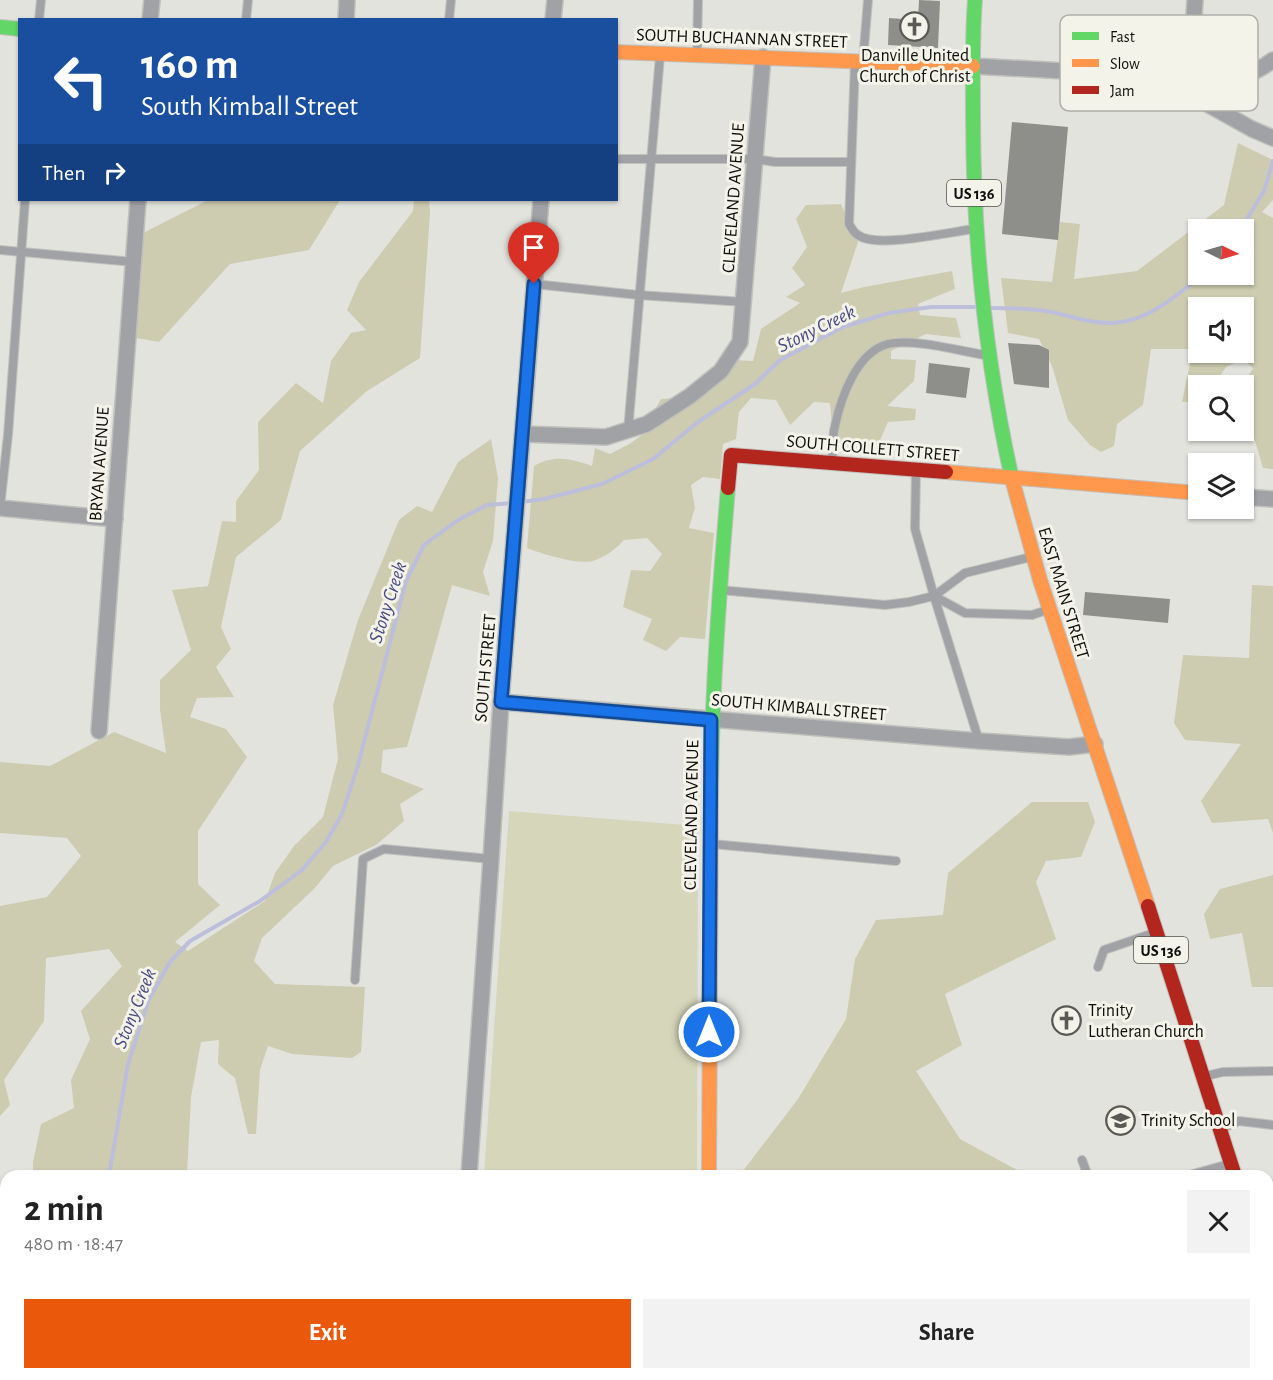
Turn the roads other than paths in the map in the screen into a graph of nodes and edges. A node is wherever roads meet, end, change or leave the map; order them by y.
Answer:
1 (41, 0) edge
2 (152, 0) edge
3 (248, 0) edge
4 (347, 0) edge
5 (451, 0) edge
6 (555, 0) edge
7 (698, 0) edge
8 (868, 0) edge
9 (975, 0) edge
10 (1195, 0) edge
11 (1194, 15) edge
12 (39, 18) edge
13 (150, 18) edge
14 (246, 18) edge
15 (346, 18) edge
16 (449, 18) edge
17 (553, 18) edge
18 (0, 27) edge
19 (18, 29) edge
20 (618, 52) edge
21 (660, 53) junction
22 (697, 54) junction
23 (764, 57) junction
24 (1273, 60) edge
25 (859, 61) junction
26 (973, 66) junction
27 (1258, 70) edge
28 (1060, 71) edge
29 (1220, 111) edge
30 (1273, 138) edge
31 (618, 159) edge
32 (755, 159) junction
33 (650, 160) junction
34 (850, 162) junction
35 (25, 201) edge
36 (138, 201) edge
37 (541, 201) edge
38 (975, 228) junction
39 (0, 250) edge
40 (21, 251) junction
41 (134, 262) junction
42 (534, 284) junction
43 (638, 295) junction
44 (744, 302) junction
45 (989, 354) junction
46 (628, 431) junction
47 (523, 434) junction
48 (731, 455) joint
49 (831, 463) junction
50 (916, 470) junction
51 (1012, 478) junction
52 (1188, 493) edge
53 (1254, 498) edge
54 (1273, 499) edge
55 (0, 507) edge
56 (115, 519) junction
57 (1033, 557) junction
58 (719, 590) junction
59 (934, 596) junction
60 (1049, 609) junction
61 (501, 702) junction
62 (711, 720) junction
63 (99, 731) dead end
64 (979, 741) junction
65 (1095, 744) junction
66 (710, 844) junction
67 (492, 859) junction
68 (896, 861) dead end
69 (1155, 933) junction
70 (1098, 967) dead end
71 (355, 980) dead end
72 (1272, 1071) edge
73 (1202, 1077) junction
74 (1273, 1125) edge
75 (1219, 1130) junction
76 (1082, 1160) dead end
77 (469, 1170) edge
78 (709, 1170) edge
79 (1086, 1170) edge
80 (1233, 1170) edge

1 - 12 lane
2 - 13 street
3 - 14 lane
4 - 15 street
5 - 16 lane
6 - 17 street
7 - 22 lane
8 - 25 lane
9 - 26 street, EAST MAIN STREET / US 136
10 - 11 street
18 - 19 street
20 - 21 street, SOUTH BUCHANNAN STREET
21 - 22 street, SOUTH BUCHANNAN STREET
21 - 33 lane
22 - 23 street, SOUTH BUCHANNAN STREET
23 - 25 street, SOUTH BUCHANNAN STREET
23 - 32 street, CLEVELAND AVENUE
24 - 27 street
25 - 26 street, SOUTH BUCHANNAN STREET
25 - 34 lane
26 - 28 street
26 - 38 street, EAST MAIN STREET / US 136
29 - 30 street
31 - 33 lane
32 - 33 lane
32 - 34 lane
32 - 44 street, CLEVELAND AVENUE
33 - 43 lane
34 - 38 lane
35 - 40 lane
36 - 41 street, BRYAN AVENUE
37 - 42 street, SOUTH STREET
38 - 45 street, EAST MAIN STREET / US 136
39 - 40 lane
40 - 41 lane
40 - 55 lane
41 - 56 street, BRYAN AVENUE
42 - 43 lane
42 - 47 street, SOUTH STREET
43 - 44 lane
43 - 46 lane
44 - 46 street, CLEVELAND AVENUE
45 - 49 lane
45 - 51 street, EAST MAIN STREET / US 136
46 - 47 street
47 - 61 street, SOUTH STREET
48 - 49 street, SOUTH COLLETT STREET
48 - 58 street, CLEVELAND AVENUE
49 - 50 street, SOUTH COLLETT STREET
50 - 51 street, SOUTH COLLETT STREET
50 - 59 lane
51 - 52 street, SOUTH COLLETT STREET
51 - 57 street, EAST MAIN STREET / US 136
53 - 54 street
55 - 56 street
56 - 63 street, BRYAN AVENUE
57 - 59 lane
57 - 60 street, EAST MAIN STREET / US 136
58 - 59 lane
58 - 62 street, CLEVELAND AVENUE
59 - 60 lane
59 - 64 lane
60 - 65 street, EAST MAIN STREET / US 136
61 - 62 street, SOUTH KIMBALL STREET
61 - 67 street, SOUTH STREET
62 - 64 street, SOUTH KIMBALL STREET
62 - 66 street, CLEVELAND AVENUE
64 - 65 street, SOUTH KIMBALL STREET
65 - 69 street, EAST MAIN STREET / US 136
66 - 68 lane
66 - 78 street, CLEVELAND AVENUE
67 - 71 lane
67 - 77 street, SOUTH STREET
69 - 70 lane
69 - 73 street, EAST MAIN STREET / US 136
72 - 73 lane
73 - 75 street, EAST MAIN STREET / US 136
74 - 75 lane
75 - 80 street, EAST MAIN STREET / US 136
76 - 79 lane

